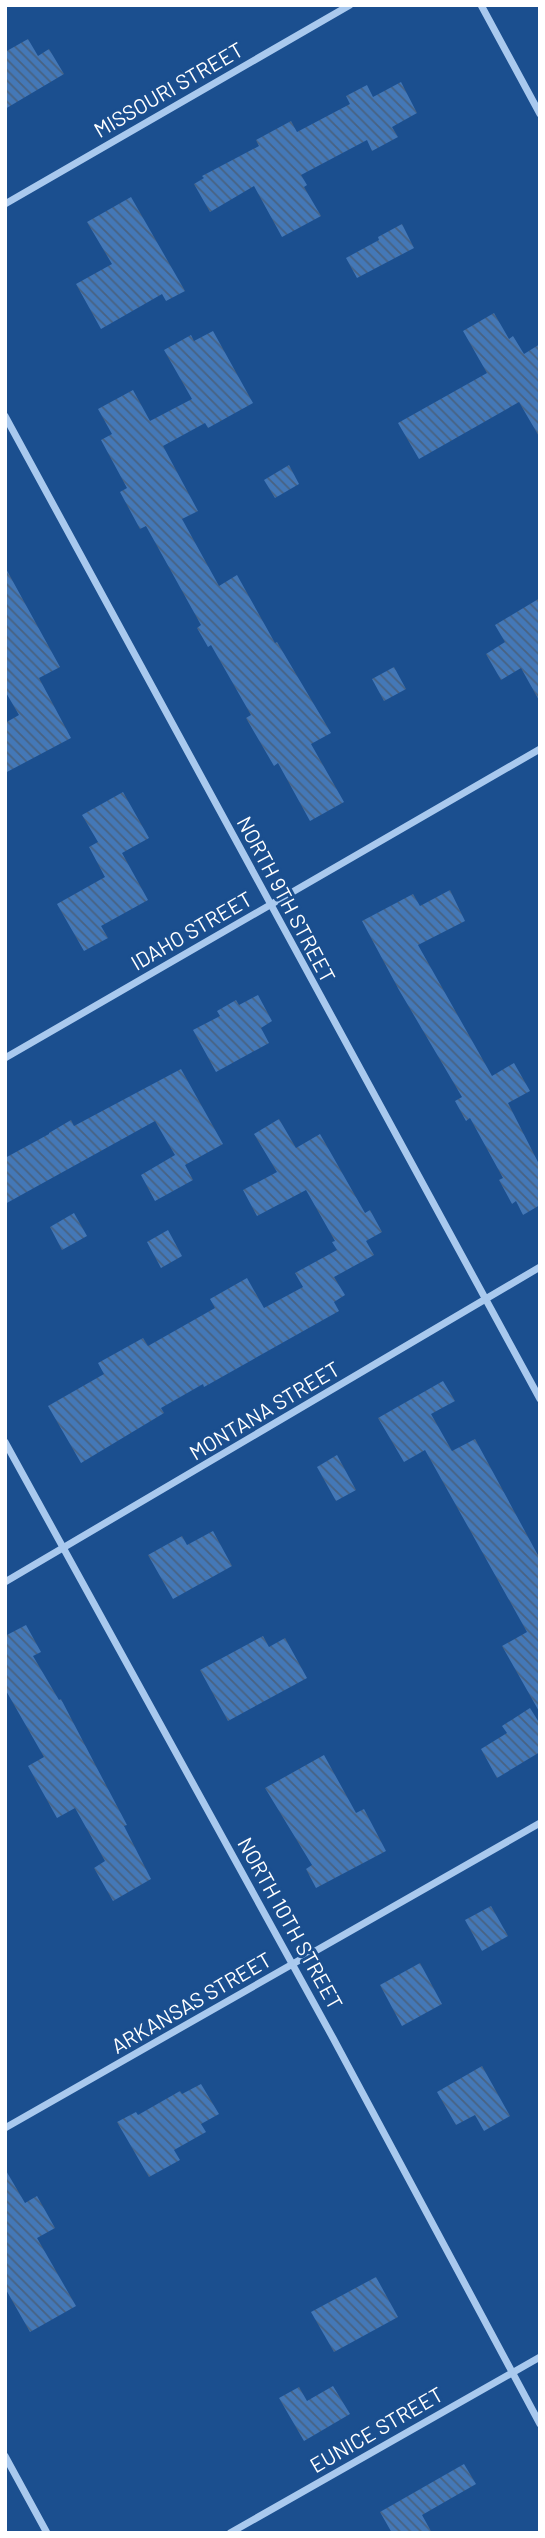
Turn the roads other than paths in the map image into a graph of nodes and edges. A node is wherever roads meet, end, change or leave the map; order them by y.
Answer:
1 (350, 5) edge
2 (481, 5) edge
3 (540, 114) edge
4 (5, 204) edge
5 (5, 416) edge
6 (540, 748) edge
7 (270, 904) junction
8 (5, 1058) edge
9 (540, 1266) edge
10 (485, 1299) junction
11 (540, 1399) edge
12 (5, 1442) edge
13 (64, 1549) junction
14 (5, 1582) edge
15 (540, 1823) edge
16 (293, 1965) junction
17 (5, 2128) edge
18 (540, 2357) edge
19 (511, 2373) junction
20 (540, 2424) edge
21 (5, 2456) edge
22 (47, 2533) edge
23 (230, 2533) edge

1 - 4 street, MISSOURI STREET
2 - 3 street
5 - 7 street, NORTH 9TH STREET
6 - 7 street, IDAHO STREET
7 - 8 street, IDAHO STREET
7 - 10 street, NORTH 9TH STREET
9 - 10 street, MONTANA STREET
10 - 11 street, NORTH 9TH STREET
10 - 13 street, MONTANA STREET
12 - 13 street, NORTH 10TH STREET
13 - 14 street, MONTANA STREET
13 - 16 street, NORTH 10TH STREET
15 - 16 street, ARKANSAS STREET
16 - 17 street, ARKANSAS STREET
16 - 19 street, NORTH 10TH STREET
18 - 19 street, EUNICE STREET
19 - 20 street, NORTH 10TH STREET
19 - 23 street, EUNICE STREET
21 - 22 street

